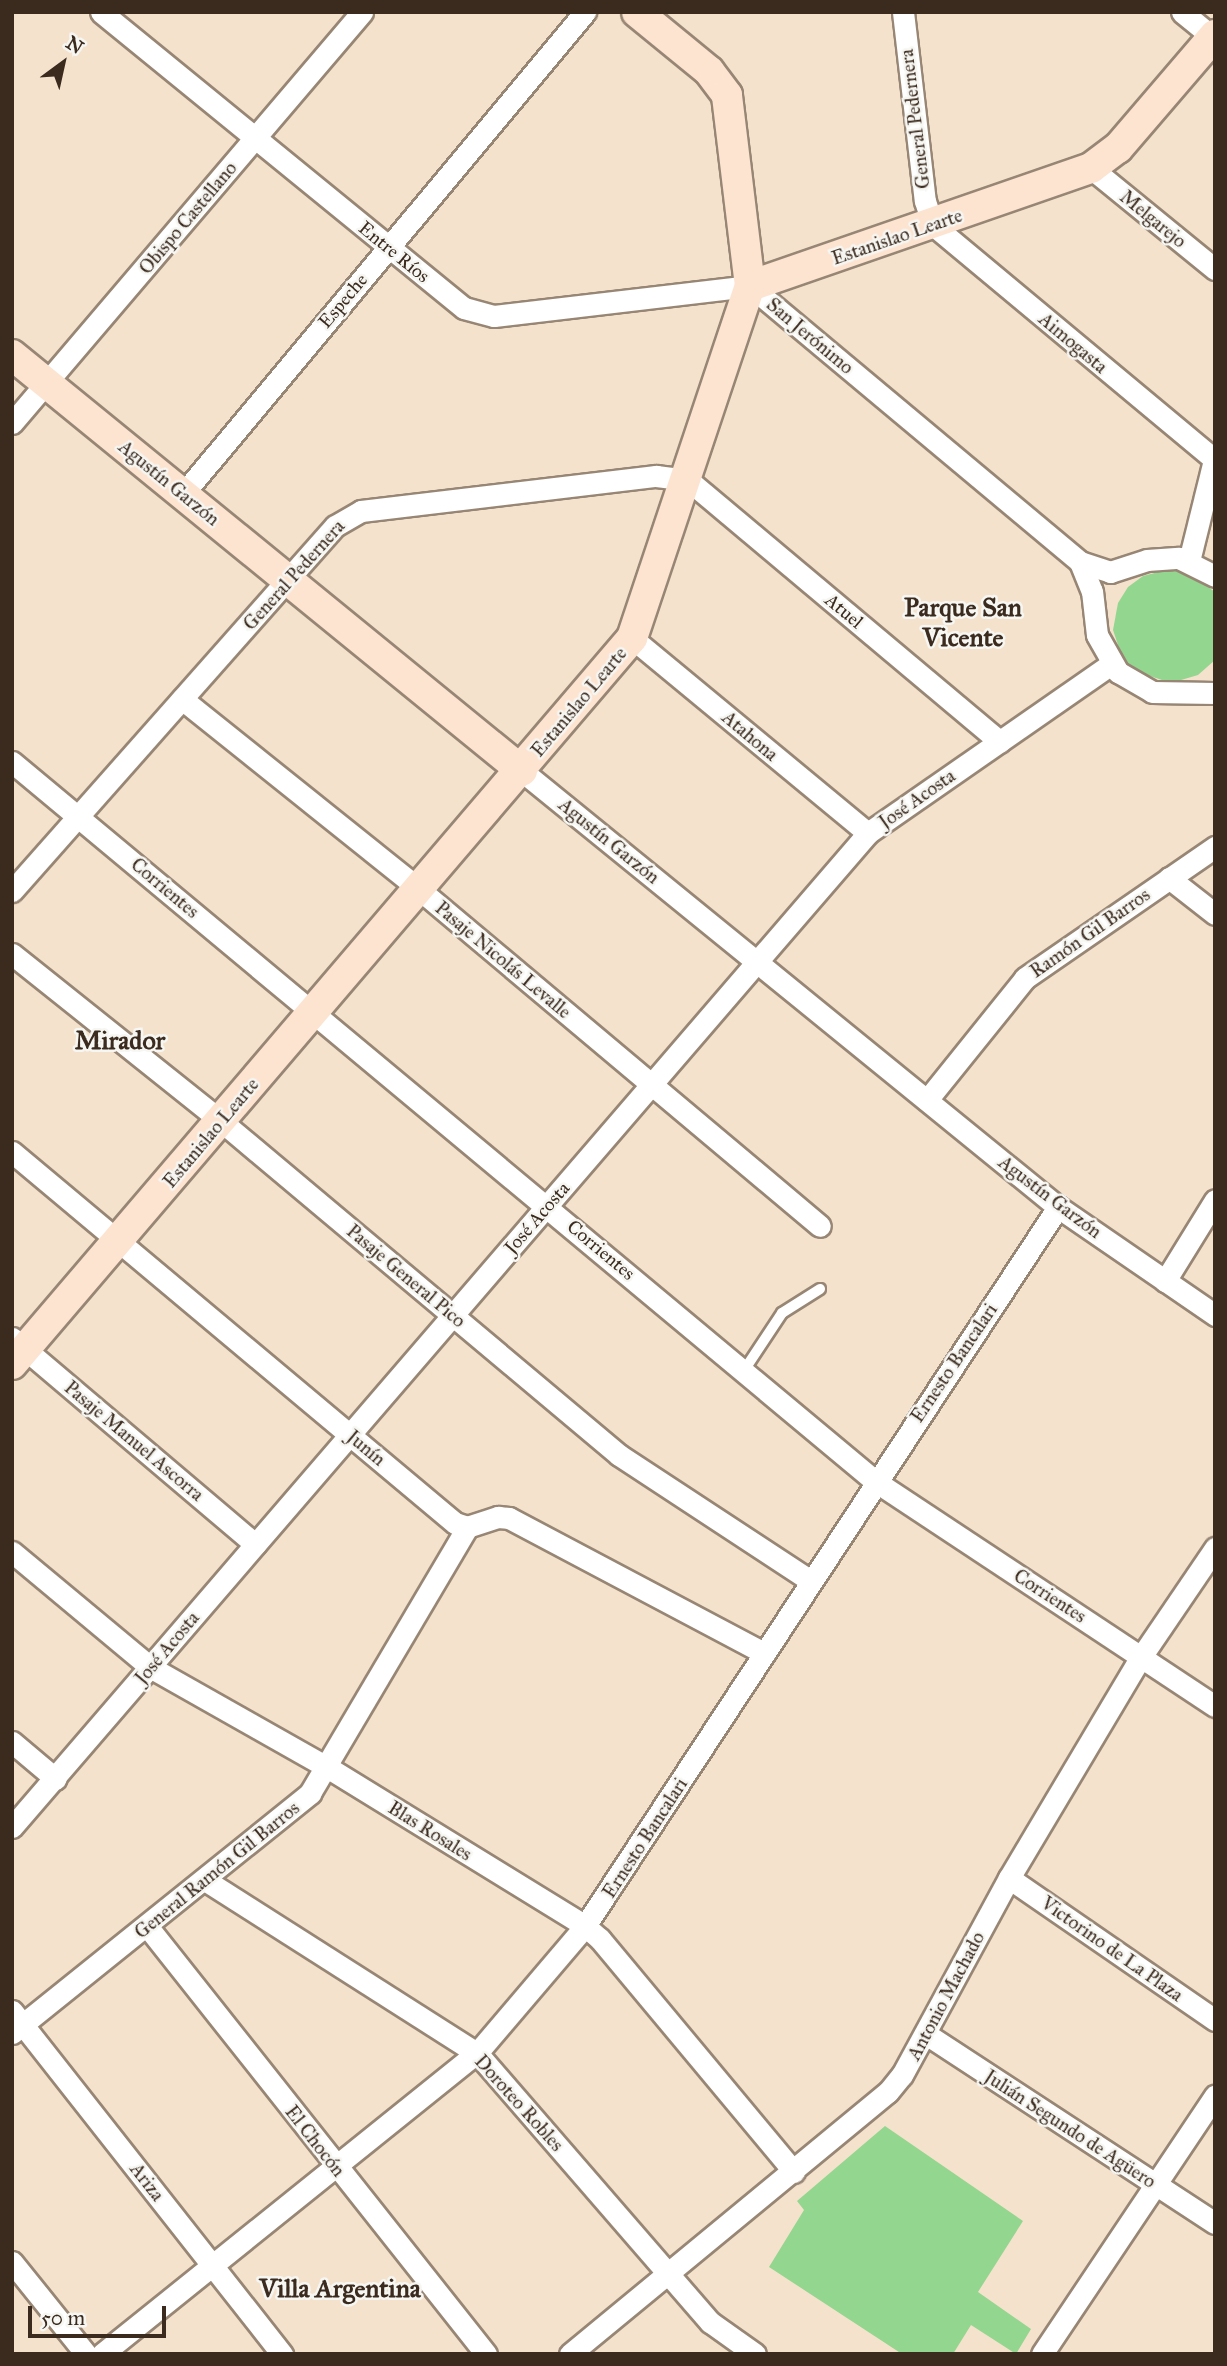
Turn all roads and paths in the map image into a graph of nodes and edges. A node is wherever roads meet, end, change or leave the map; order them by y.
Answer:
1 (101, 12) edge
2 (362, 12) edge
3 (585, 12) edge
4 (637, 12) edge
5 (903, 12) edge
6 (1182, 12) edge
7 (1214, 37) edge
8 (255, 139) junction
9 (1091, 168) junction
10 (933, 225) junction
11 (388, 248) junction
12 (1215, 270) edge
13 (750, 286) junction
14 (12, 355) edge
15 (47, 383) junction
16 (12, 423) edge
17 (1214, 457) edge
18 (688, 480) junction
19 (183, 494) junction
20 (1189, 561) junction
21 (1080, 562) junction
22 (1138, 564) junction
23 (1215, 576) edge
24 (289, 581) junction
25 (1094, 621) junction
26 (632, 638) junction
27 (1111, 664) junction
28 (1215, 677) edge
29 (1193, 693) junction
30 (1215, 693) edge
31 (182, 699) junction
32 (1000, 742) junction
33 (12, 762) edge
34 (522, 771) junction
35 (78, 815) junction
36 (868, 833) junction
37 (1215, 847) edge
38 (1169, 878) junction
39 (420, 890) junction
40 (12, 891) edge
41 (1215, 914) edge
42 (12, 954) edge
43 (759, 964) junction
44 (313, 1013) junction
45 (651, 1086) junction
46 (927, 1100) junction
47 (221, 1121) junction
48 (12, 1152) edge
49 (1215, 1200) edge
50 (548, 1205) junction
51 (1058, 1207) junction
52 (820, 1226) dead end
53 (120, 1240) junction
54 (1165, 1281) junction
55 (820, 1289) dead end
56 (1215, 1315) edge
57 (453, 1316) junction
58 (17, 1351) edge
59 (743, 1372) junction
60 (349, 1434) junction
61 (875, 1481) junction
62 (467, 1527) junction
63 (256, 1544) junction
64 (1215, 1548) edge
65 (12, 1552) edge
66 (811, 1581) junction
67 (764, 1653) junction
68 (1142, 1657) junction
69 (150, 1667) junction
70 (1215, 1706) edge
71 (12, 1742) edge
72 (327, 1767) junction
73 (56, 1779) junction
74 (12, 1827) edge
75 (1009, 1878) junction
76 (205, 1880) junction
77 (147, 1926) junction
78 (584, 1926) junction
79 (1215, 2020) edge
80 (16, 2023) edge
81 (926, 2034) junction
82 (477, 2053) junction
83 (1215, 2096) edge
84 (334, 2167) junction
85 (794, 2172) junction
86 (1156, 2184) junction
87 (1215, 2223) edge
88 (12, 2262) edge
89 (212, 2265) junction
90 (667, 2276) junction
91 (1045, 2353) edge
92 (86, 2354) edge
93 (102, 2354) edge
94 (282, 2354) edge
95 (486, 2354) edge
96 (570, 2354) edge
97 (755, 2354) edge

1 - 8 street, Entre Ríos
2 - 8 street, Obispo Castellano
3 - 11 street, Espeche
4 - 13 main road, San Jerónimo
5 - 10 street, General Pedernera
6 - 7 street
7 - 9 main road, Estanislao Learte
8 - 11 street, Entre Ríos
8 - 15 street, Obispo Castellano
9 - 10 main road, Estanislao Learte
9 - 12 street, Melgarejo
10 - 13 main road, Estanislao Learte
10 - 17 street, Aimogasta
11 - 13 street, Entre Ríos
11 - 19 street, Espeche
13 - 18 main road, Estanislao Learte
13 - 21 street, San Jerónimo
14 - 15 main road, Agustín Garzón
15 - 16 street, Obispo Castellano
15 - 19 main road, Agustín Garzón
17 - 20 street
18 - 24 street, General Pedernera
18 - 26 main road, Estanislao Learte
18 - 32 street, Atuel
19 - 24 main road, Agustín Garzón
20 - 22 street
20 - 23 street
21 - 22 street
21 - 25 street
22 - 25 street
24 - 31 street, General Pedernera
24 - 34 main road, Agustín Garzón
25 - 27 street
26 - 34 main road, Estanislao Learte
26 - 36 street, Atahona
27 - 29 street
27 - 32 street, José Acosta
28 - 29 street
29 - 30 street
31 - 35 street, General Pedernera
31 - 39 street, Pasaje Nicolás Levalle
32 - 36 street, José Acosta
33 - 35 street, Corrientes
34 - 39 main road, Estanislao Learte
34 - 43 street, Agustín Garzón
35 - 40 street, General Pedernera
35 - 44 street, Corrientes
36 - 43 street, José Acosta
37 - 38 street, Ramón Gil Barros
38 - 41 street
38 - 46 street, Ramón Gil Barros
39 - 44 main road, Estanislao Learte
39 - 45 street, Pasaje Nicolás Levalle
42 - 47 street, Pasaje General Pico
43 - 45 street, José Acosta
43 - 46 street, Agustín Garzón
44 - 47 main road, Estanislao Learte
44 - 50 street, Corrientes
45 - 50 street, José Acosta
45 - 52 street, Pasaje Nicolás Levalle
46 - 51 street, Agustín Garzón
47 - 53 main road, Estanislao Learte
47 - 57 street, Pasaje General Pico
48 - 53 street, Junín
49 - 54 street
50 - 57 street, José Acosta
50 - 59 street, Corrientes
51 - 54 street, Agustín Garzón
51 - 61 street, Ernesto Bancalari
53 - 58 main road, Estanislao Learte
53 - 60 street, Junín
54 - 56 street, Agustín Garzón
55 - 59 lane
57 - 60 street, José Acosta
57 - 66 street, Pasaje General Pico
58 - 63 street, Pasaje Manuel Ascorra
59 - 61 street, Corrientes
60 - 62 street, Junín
60 - 63 street, José Acosta
61 - 66 street, Ernesto Bancalari
61 - 68 street, Corrientes
62 - 67 street
62 - 72 street, General Ramón Gil Barros
63 - 69 street, José Acosta
64 - 68 street, Antonio Machado
65 - 69 street, Blas Rosales
66 - 67 street, Ernesto Bancalari
67 - 78 street, Ernesto Bancalari
68 - 70 street, Corrientes
68 - 75 street, Antonio Machado
69 - 72 street, Blas Rosales
69 - 73 street, José Acosta
71 - 73 street
72 - 76 street, General Ramón Gil Barros
72 - 78 street, Blas Rosales
73 - 74 street, José Acosta
75 - 79 street, Victorino de La Plaza
75 - 81 street, Antonio Machado
76 - 77 street, General Ramón Gil Barros
76 - 82 street, Doroteo Robles
77 - 80 street, General Ramón Gil Barros
77 - 84 street, El Chocón
78 - 82 street, Ernesto Bancalari
78 - 85 street, Blas Rosales
80 - 89 street, Ariza
81 - 85 street, Antonio Machado
81 - 86 street, Julián Segundo de Agüero
82 - 84 street, Ernesto Bancalari
82 - 90 street, Doroteo Robles
83 - 86 street
84 - 89 street, Ernesto Bancalari
84 - 95 street, El Chocón
85 - 90 street, Antonio Machado
86 - 87 street, Julián Segundo de Agüero
86 - 91 street
88 - 92 street
89 - 93 street, Ernesto Bancalari
89 - 94 street, Ariza
90 - 96 street, Antonio Machado
90 - 97 street, Doroteo Robles

